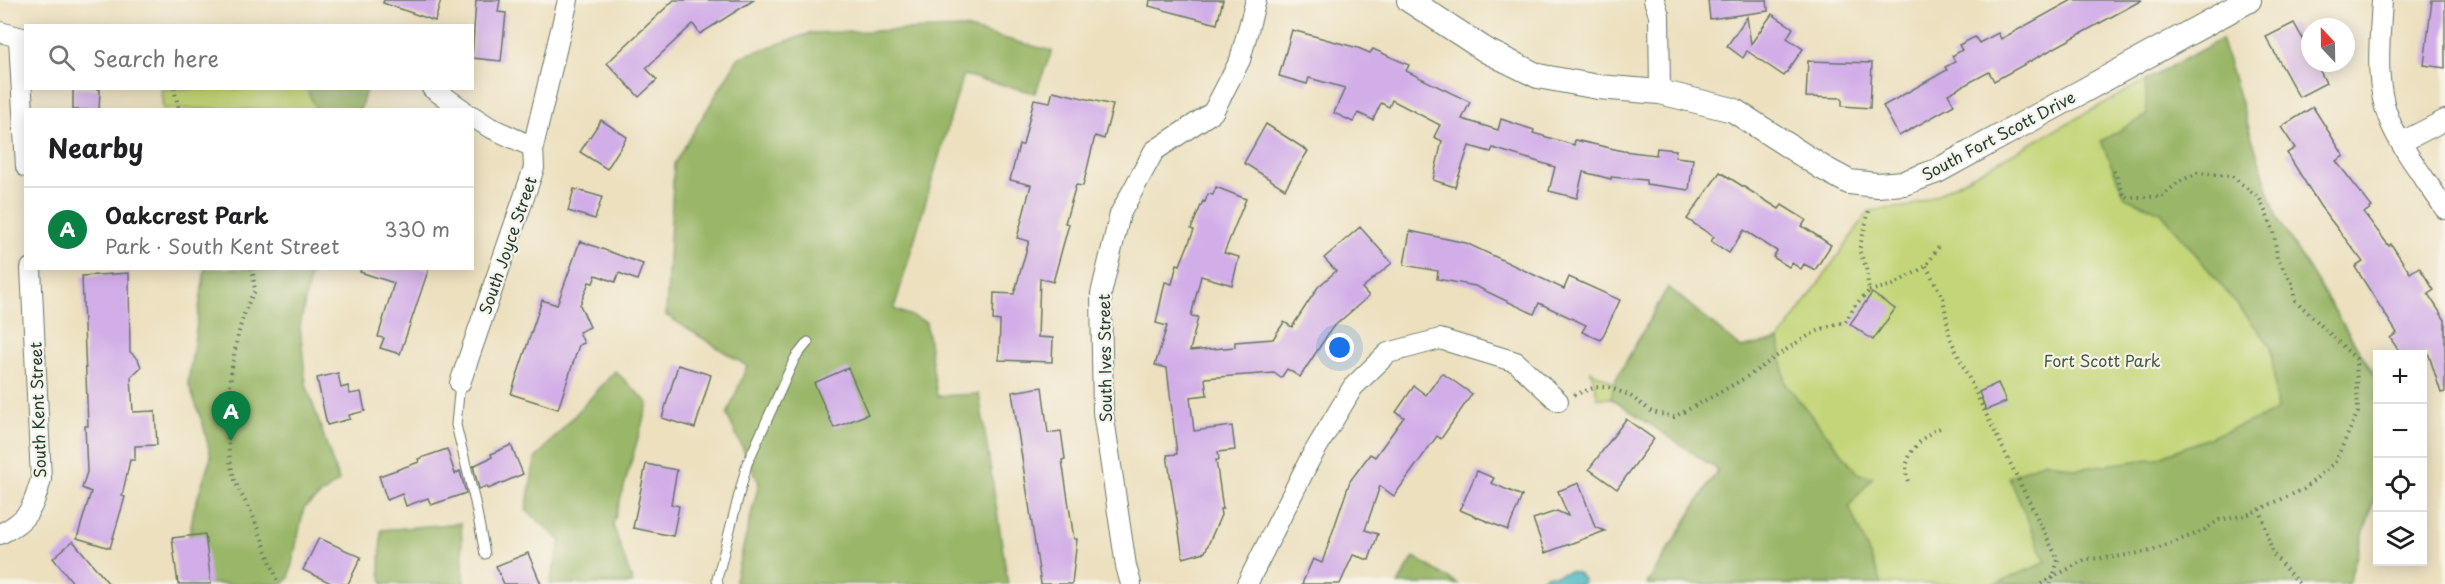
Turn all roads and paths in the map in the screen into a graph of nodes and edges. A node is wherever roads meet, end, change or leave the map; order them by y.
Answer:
1 (568, 0) edge
2 (1256, 0) edge
3 (1409, 0) edge
4 (1654, 0) edge
5 (2248, 0) edge
6 (2382, 0) edge
7 (0, 32) edge
8 (22, 39) edge
9 (174, 90) edge
10 (435, 90) edge
11 (1660, 92) junction
12 (24, 108) edge
13 (179, 108) edge
14 (461, 108) edge
15 (474, 117) edge
16 (2445, 120) edge
17 (2402, 142) junction
18 (533, 147) junction
19 (2113, 168) dead end
20 (2445, 209) edge
21 (1869, 211) dead end
22 (1940, 245) dead end
23 (1926, 266) junction
24 (31, 270) edge
25 (252, 270) edge
26 (1869, 291) junction
27 (808, 342) dead end
28 (460, 383) joint
29 (1558, 401) joint
30 (1940, 428) dead end
31 (1908, 481) dead end
32 (2260, 509) junction
33 (0, 534) edge
34 (485, 554) dead end
35 (2051, 582) edge
36 (279, 584) edge
37 (718, 584) edge
38 (1131, 584) edge
39 (1247, 584) edge
40 (2041, 584) edge
41 (2299, 584) edge

1 - 18 street, South Joyce Street
2 - 38 street, South Ives Street
3 - 11 street, South Fort Scott Drive
4 - 11 street
5 - 11 street, South Fort Scott Drive
6 - 17 street
7 - 8 street
8 - 12 street
9 - 13 path
10 - 14 street
15 - 18 street
16 - 17 street
17 - 20 street
18 - 28 street, South Joyce Street
19 - 32 path
21 - 26 path
22 - 23 path
23 - 26 path
23 - 35 path
24 - 33 street, South Kent Street
25 - 36 path
26 - 29 path
27 - 37 lane
28 - 34 lane
29 - 39 street
30 - 31 path
32 - 35 path
32 - 41 path
35 - 40 path

